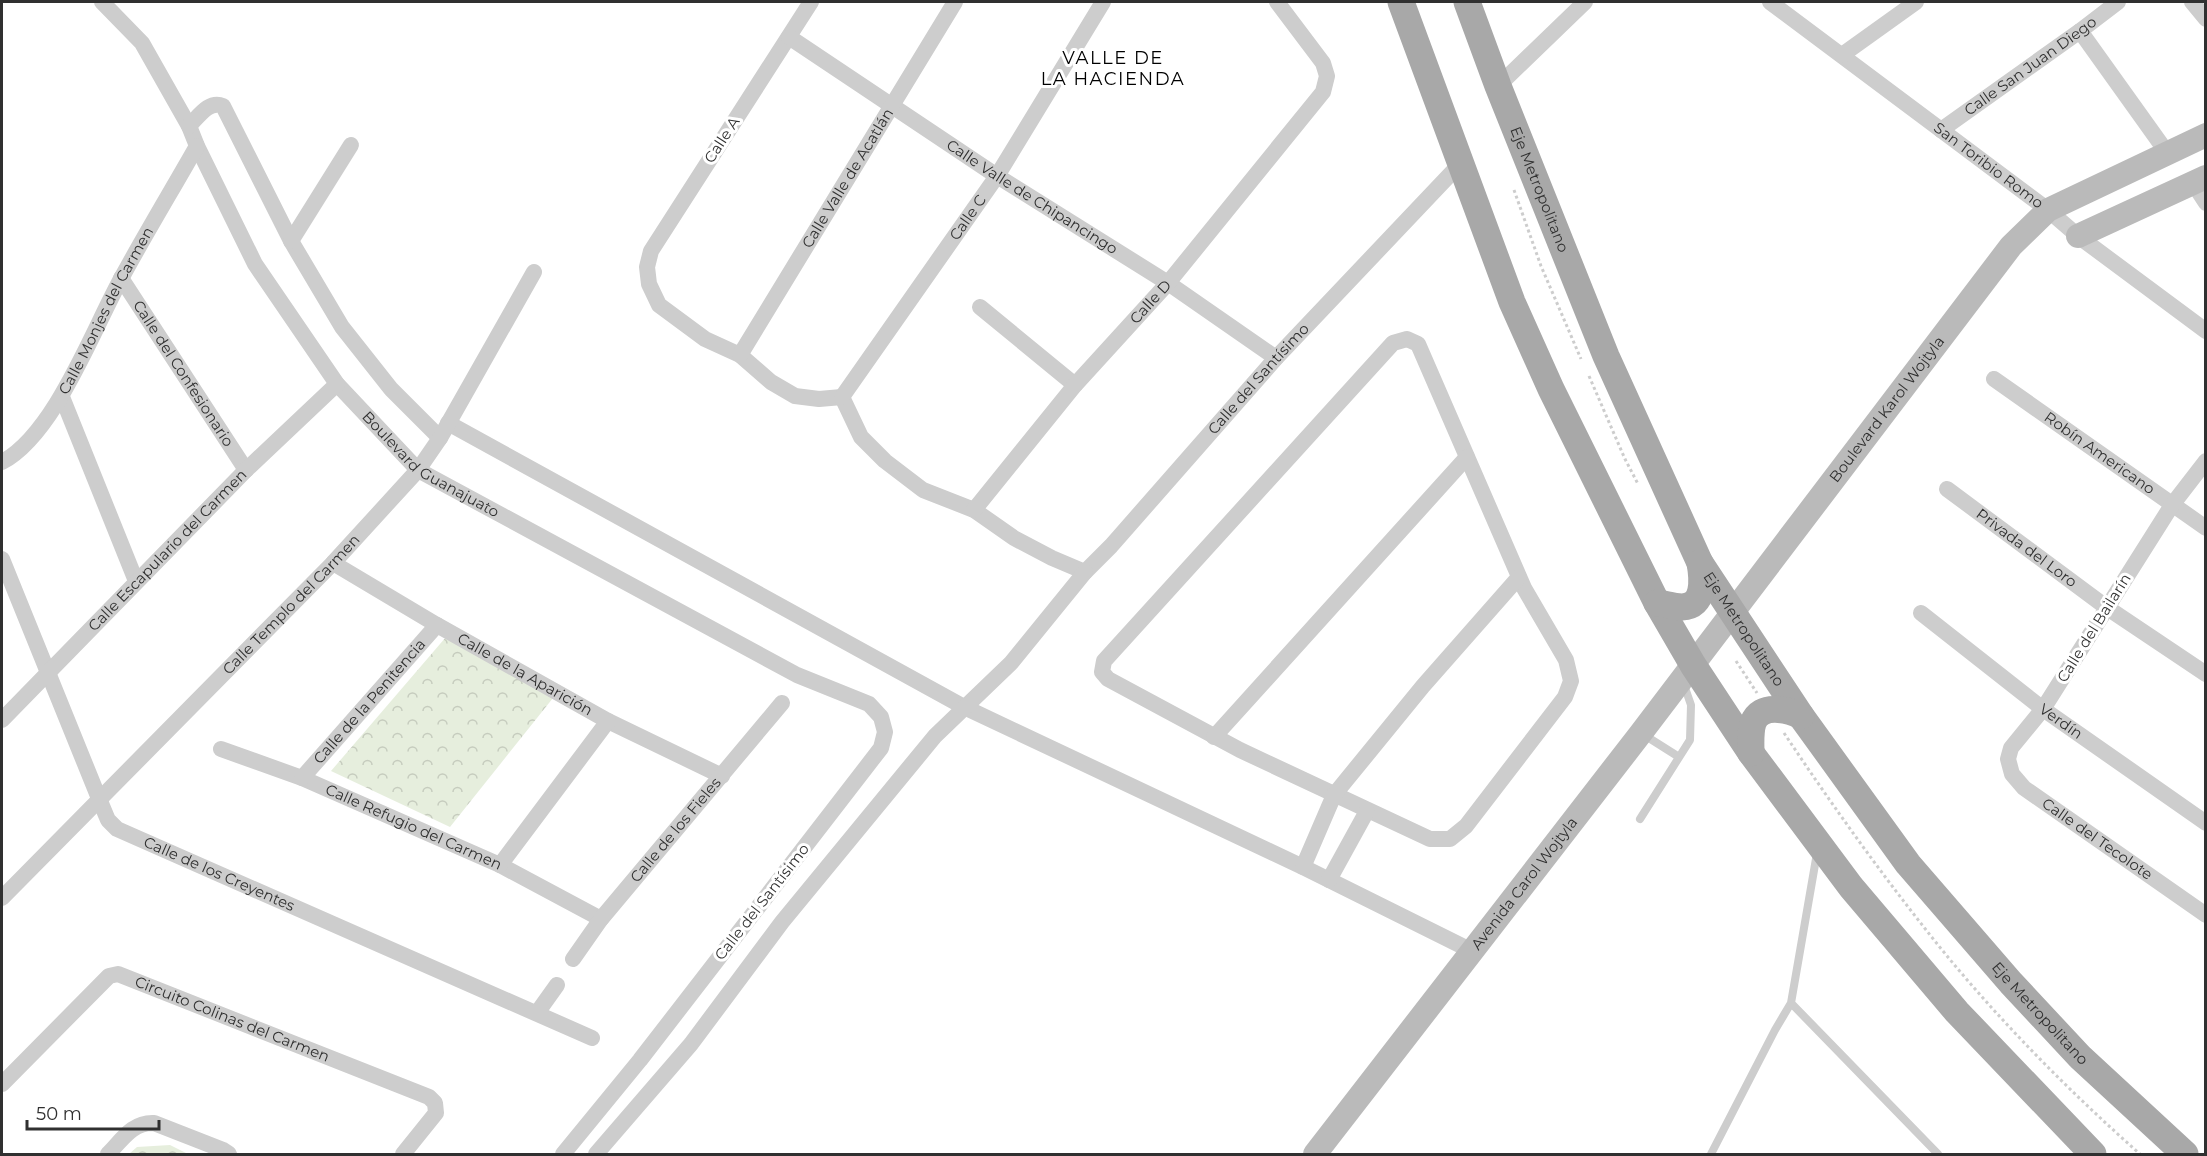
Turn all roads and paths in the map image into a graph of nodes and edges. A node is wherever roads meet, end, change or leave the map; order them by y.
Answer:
1 (102, 2) edge
2 (811, 2) edge
3 (955, 2) edge
4 (1103, 2) edge
5 (1277, 2) edge
6 (1401, 2) edge
7 (1467, 2) edge
8 (1585, 2) edge
9 (1770, 2) edge
10 (1916, 2) edge
11 (2118, 2) edge
12 (2192, 2) edge
13 (2205, 19) edge
14 (2080, 31) junction
15 (789, 37) junction
16 (1842, 55) junction
17 (1498, 86) junction
18 (892, 104) junction
19 (189, 126) junction
20 (1941, 130) junction
21 (2205, 135) edge
22 (351, 145) dead end
23 (197, 146) junction
24 (2168, 154) junction
25 (1460, 164) junction
26 (998, 176) junction
27 (2201, 188) edge
28 (2048, 210) junction
29 (2078, 236) junction
30 (291, 241) junction
31 (534, 272) dead end
32 (121, 278) junction
33 (1168, 283) junction
34 (980, 307) dead end
35 (2205, 331) edge
36 (740, 355) junction
37 (1276, 358) junction
38 (1994, 379) dead end
39 (337, 384) junction
40 (1075, 385) junction
41 (62, 397) junction
42 (842, 397) junction
43 (444, 431) junction
44 (1467, 457) junction
45 (2205, 460) edge
46 (2, 462) edge
47 (418, 470) junction
48 (246, 471) junction
49 (1947, 489) dead end
50 (2172, 505) junction
51 (974, 510) junction
52 (2205, 528) edge
53 (2, 559) edge
54 (333, 563) junction
55 (1700, 563) junction
56 (1085, 572) junction
57 (1519, 577) junction
58 (136, 581) junction
59 (1657, 603) junction
60 (2106, 608) junction
61 (1732, 612) junction
62 (1921, 613) dead end
63 (437, 625) junction
64 (1687, 672) junction
65 (46, 674) junction
66 (2205, 674) edge
67 (797, 675) joint
68 (782, 703) dead end
69 (964, 707) junction
70 (2043, 709) junction
71 (1801, 716) junction
72 (2, 720) edge
73 (608, 721) junction
74 (1641, 733) junction
75 (1214, 737) junction
76 (221, 748) dead end
77 (2010, 748) joint
78 (1751, 753) junction
79 (1679, 757) junction
80 (722, 776) junction
81 (303, 778) junction
82 (1334, 795) junction
83 (100, 801) junction
84 (1367, 811) junction
85 (1640, 819) dead end
86 (2205, 823) edge
87 (1818, 843) junction
88 (500, 865) junction
89 (1303, 867) junction
90 (1329, 880) junction
91 (2, 898) edge
92 (2205, 915) edge
93 (601, 919) junction
94 (1472, 951) junction
95 (573, 959) dead end
96 (557, 985) dead end
97 (1791, 1003) junction
98 (537, 1013) junction
99 (592, 1038) dead end
100 (2, 1084) edge
101 (108, 1155) edge
102 (229, 1155) edge
103 (403, 1155) edge
104 (563, 1155) edge
105 (597, 1155) edge
106 (1315, 1155) edge
107 (1711, 1155) edge
108 (1938, 1155) edge
109 (2093, 1155) edge
110 (2185, 1155) edge

1 - 19 street, Boulevard Guanajuato
2 - 15 street, Calle A
3 - 18 street, Calle Valle de Acatlán
4 - 26 street, Calle C
5 - 33 street, Calle D
6 - 25 main road
7 - 17 main road, Eje Metropolitano
8 - 17 street
9 - 16 street, San Toribio Romo
10 - 16 street
11 - 14 street, Calle San Juan Diego
12 - 13 street
14 - 20 street, Calle San Juan Diego
14 - 24 street
15 - 18 street, Calle Valle de Chipancingo
15 - 36 street, Calle A
16 - 20 street, San Toribio Romo
17 - 55 main road, Eje Metropolitano
18 - 26 street, Calle Valle de Chipancingo
18 - 36 street, Calle Valle de Acatlán
19 - 23 street, Boulevard Guanajuato
19 - 30 street, Boulevard Guanajuato
20 - 28 street, San Toribio Romo
21 - 24 street, Boulevard Karol Wojtyla
22 - 30 street
23 - 32 street, Calle Monjes del Carmen
23 - 39 street, Boulevard Guanajuato
24 - 28 street, Boulevard Karol Wojtyla
25 - 37 street, Calle del Santísimo
25 - 59 main road
26 - 33 street, Calle Valle de Chipancingo
26 - 42 street, Calle C
27 - 29 street
28 - 29 street, San Toribio Romo
28 - 61 street, Boulevard Karol Wojtyla
29 - 35 street, San Toribio Romo
30 - 43 street, Boulevard Guanajuato
31 - 43 street, Calle Templo del Carmen
32 - 41 street, Calle Monjes del Carmen
32 - 48 street, Calle del Confesionario
33 - 37 street, Calle Valle de Chipancingo
33 - 40 street, Calle D
34 - 40 street
36 - 42 street
37 - 56 street, Calle del Santísimo
38 - 50 street, Robín Americano
39 - 47 street, Boulevard Guanajuato
39 - 48 street, Calle Escapulario del Carmen
40 - 51 street, Calle D
41 - 46 street, Calle Monjes del Carmen
41 - 58 street
42 - 51 street
43 - 47 street, Calle Templo del Carmen
43 - 69 street, Boulevard Guanajuato
44 - 57 street
44 - 75 street
44 - 75 street
45 - 50 street, Calle del Bailarín
47 - 54 street, Calle Templo del Carmen
47 - 67 street, Boulevard Guanajuato
48 - 58 street, Calle Escapulario del Carmen
49 - 60 street, Privada del Loro
50 - 52 street, Robín Americano
50 - 60 street, Calle del Bailarín
51 - 56 street
53 - 65 street, Calle de los Creyentes
54 - 63 street, Calle de la Aparición
54 - 83 street, Calle Templo del Carmen
55 - 59 main road
55 - 61 main road, Eje Metropolitano
56 - 69 street, Calle del Santísimo
57 - 82 street
57 - 84 street
58 - 65 street, Calle Escapulario del Carmen
59 - 64 main road
60 - 66 street, Privada del Loro
60 - 70 street, Calle del Bailarín
61 - 64 street, Avenida Carol Wojtyla
61 - 71 main road, Eje Metropolitano
62 - 70 street, Verdín
63 - 73 street, Calle de la Aparición
63 - 81 street, Calle de la Penitencia
64 - 74 street, Avenida Carol Wojtyla
64 - 78 main road
64 - 79 lane
65 - 72 street, Calle Escapulario del Carmen
65 - 83 street, Calle de los Creyentes
67 - 104 street, Calle del Santísimo
68 - 80 street, Calle de los Fieles
69 - 89 street, Boulevard Guanajuato
69 - 105 street, Calle del Santísimo
70 - 77 street, Calle del Bailarín
70 - 86 street, Verdín
71 - 78 main road
71 - 110 main road, Eje Metropolitano
73 - 80 street, Calle de la Aparición
73 - 88 street
74 - 79 lane
74 - 94 street, Avenida Carol Wojtyla
75 - 82 street
76 - 81 street, Calle Refugio del Carmen
77 - 92 street, Calle del Tecolote
78 - 87 main road
79 - 85 lane
80 - 93 street, Calle de los Fieles
81 - 88 street, Calle Refugio del Carmen
82 - 84 street
82 - 89 street
83 - 91 street, Calle Templo del Carmen
83 - 98 street, Calle de los Creyentes
84 - 90 street
87 - 97 lane
87 - 109 main road
88 - 93 street, Calle Refugio del Carmen
89 - 90 street, Boulevard Guanajuato
90 - 94 street, Boulevard Guanajuato
93 - 95 street, Calle de los Fieles
94 - 106 street, Avenida Carol Wojtyla
96 - 98 street
97 - 107 lane
97 - 108 lane
98 - 99 street, Calle de los Creyentes
100 - 103 street, Circuito Colinas del Carmen
101 - 102 street

